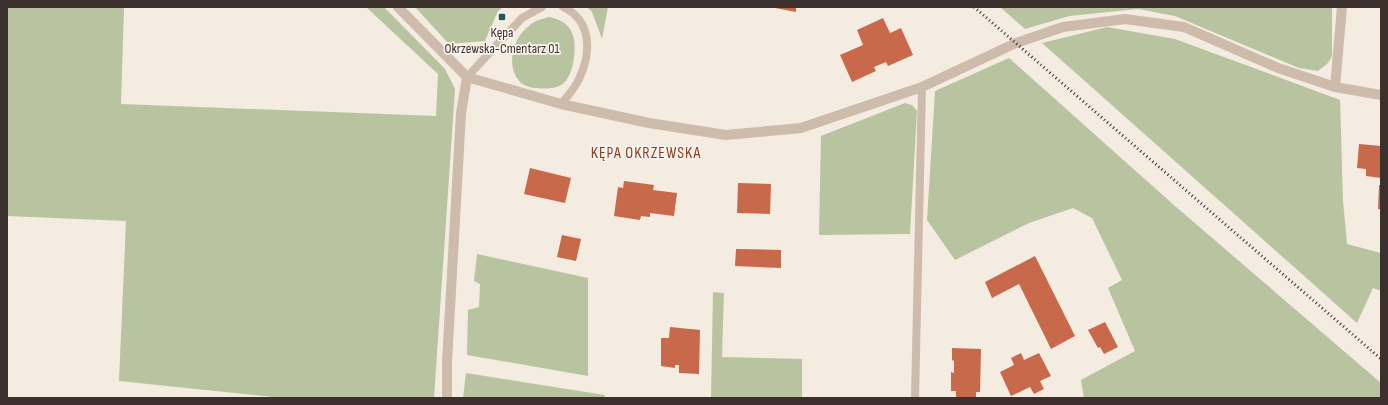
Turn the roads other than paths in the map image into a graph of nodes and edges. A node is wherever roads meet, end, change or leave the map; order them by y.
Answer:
1 (398, 7) edge
2 (542, 7) edge
3 (563, 7) edge
4 (1342, 7) edge
5 (467, 77) junction
6 (922, 87) junction
7 (1335, 87) junction
8 (1381, 95) edge
9 (561, 104) junction
10 (447, 398) edge
11 (915, 398) edge

1 - 5 street
2 - 5 lane
3 - 9 lane
4 - 7 street
5 - 9 street
5 - 10 street
6 - 7 street
6 - 9 street
6 - 11 lane
7 - 8 street

